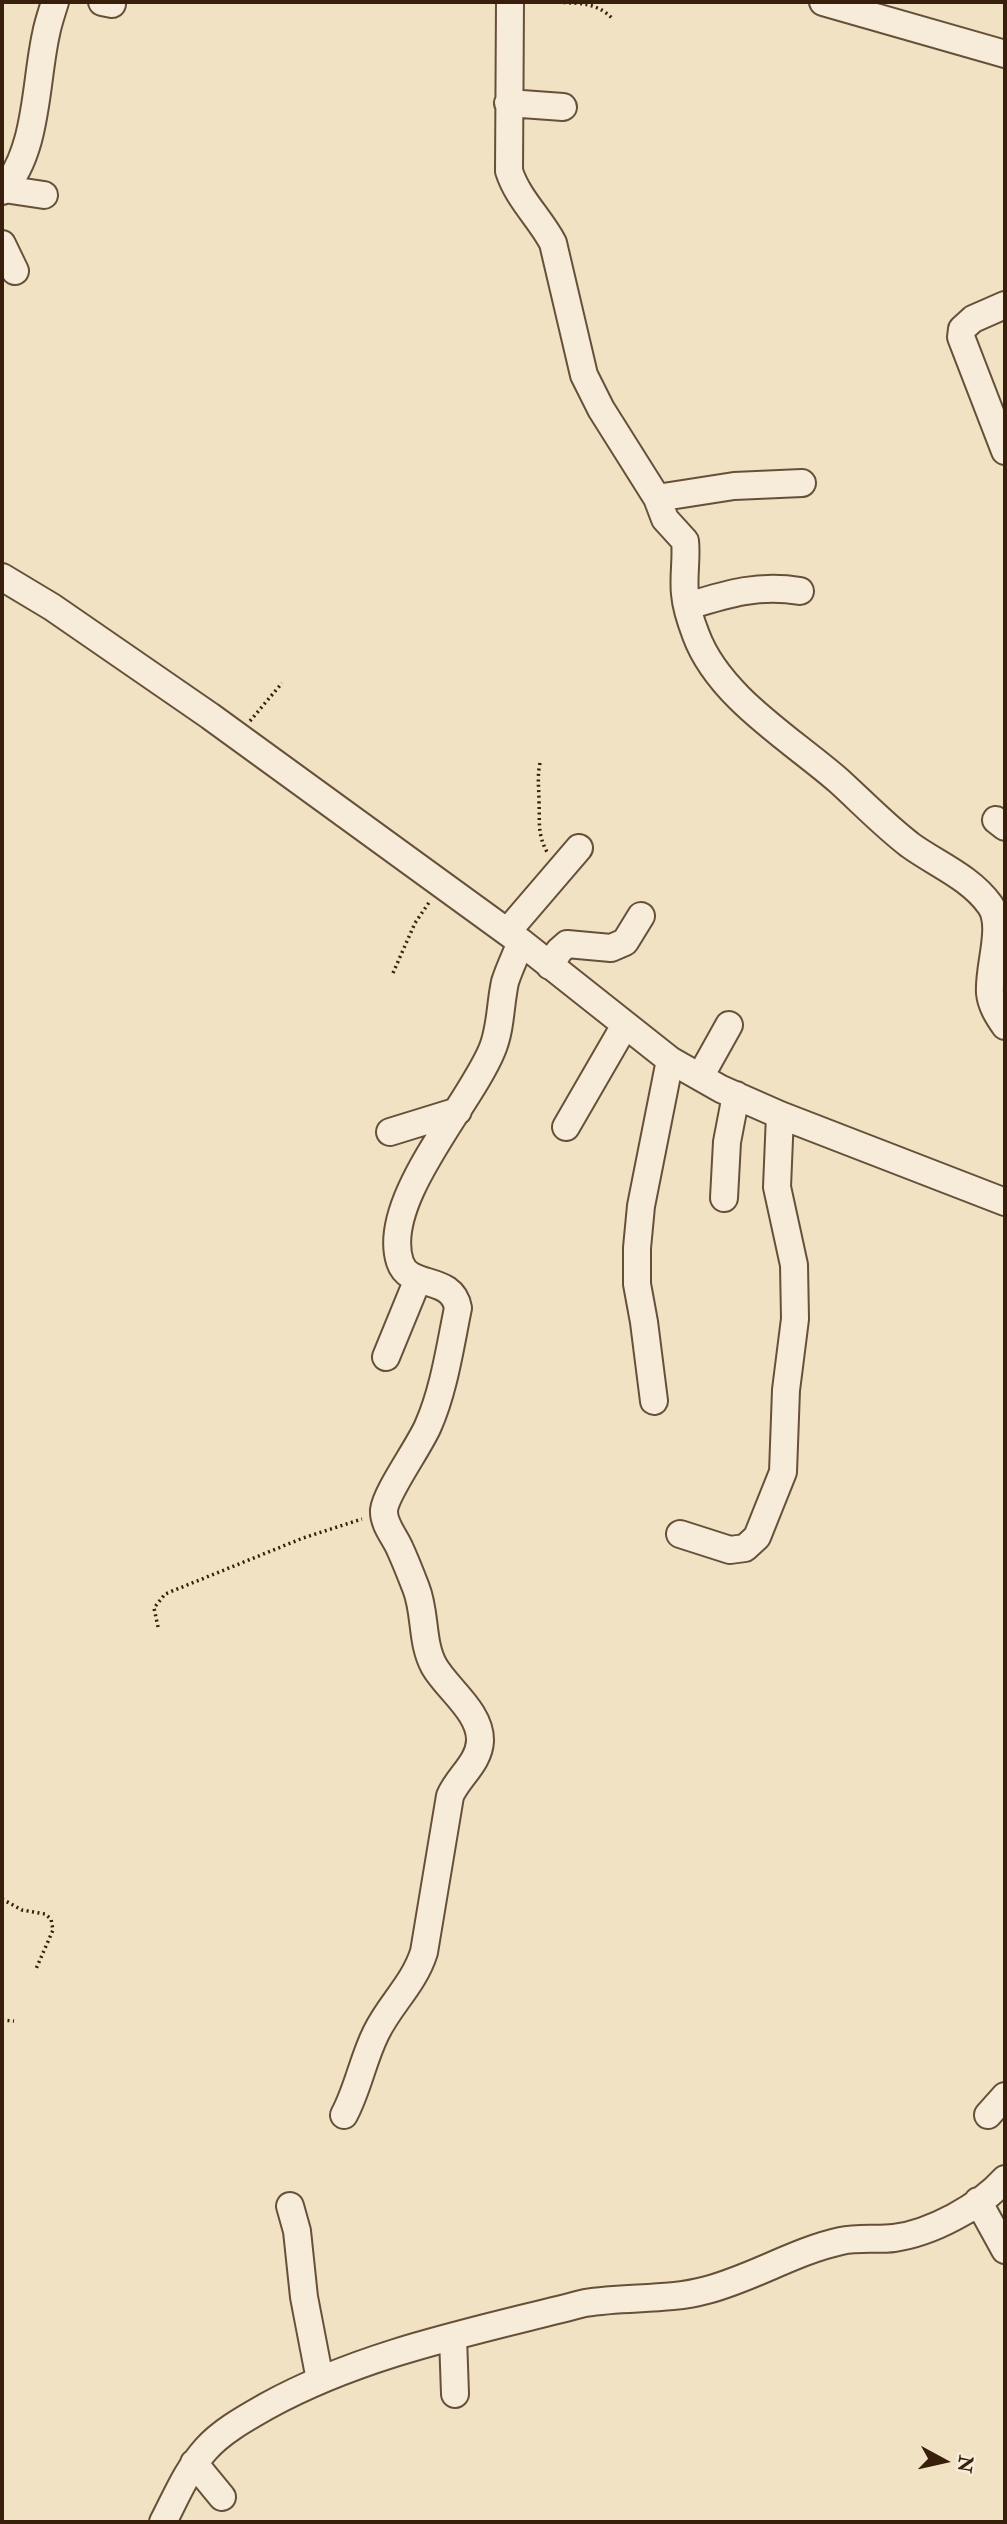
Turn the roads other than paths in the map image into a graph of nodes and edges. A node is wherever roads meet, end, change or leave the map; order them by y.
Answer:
1 (55, 2) edge
2 (510, 2) edge
3 (823, 2) edge
4 (1005, 54) edge
5 (508, 103) junction
6 (563, 107) dead end
7 (3, 190) edge
8 (44, 195) dead end
9 (2, 244) edge
10 (15, 271) dead end
11 (1005, 305) edge
12 (1005, 451) edge
13 (802, 483) dead end
14 (657, 498) junction
15 (2, 577) edge
16 (800, 591) dead end
17 (688, 606) junction
18 (579, 848) dead end
19 (1001, 913) edge
20 (641, 915) dead end
21 (514, 937) junction
22 (550, 966) junction
23 (625, 1025) junction
24 (729, 1025) dead end
25 (1005, 1026) edge
26 (670, 1060) junction
27 (700, 1077) junction
28 (736, 1095) junction
29 (458, 1111) junction
30 (780, 1115) junction
31 (566, 1127) dead end
32 (390, 1132) dead end
33 (724, 1198) dead end
34 (1005, 1202) edge
35 (418, 1279) junction
36 (386, 1357) dead end
37 (654, 1401) dead end
38 (680, 1534) dead end
39 (344, 2115) dead end
40 (1005, 2179) edge
41 (978, 2201) junction
42 (290, 2206) dead end
43 (1005, 2250) edge
44 (453, 2337) junction
45 (320, 2379) junction
46 (454, 2393) dead end
47 (194, 2463) junction
48 (222, 2497) dead end
49 (163, 2522) edge

1 - 7 street
2 - 5 street
3 - 4 street
5 - 6 street
5 - 14 street
7 - 8 street
9 - 10 street
11 - 12 street
13 - 14 street
14 - 17 street
15 - 21 street
16 - 17 street
17 - 19 street
18 - 21 street
19 - 25 street
20 - 22 street
21 - 22 street
21 - 29 street
22 - 23 street
23 - 26 street
23 - 31 street
24 - 27 street
26 - 27 street
26 - 37 street
27 - 28 street
28 - 30 street
28 - 33 street
29 - 32 street
29 - 35 street
30 - 34 street
30 - 38 street
35 - 36 street
35 - 39 street
40 - 41 street
41 - 43 street
41 - 44 street
42 - 45 street
44 - 45 street
44 - 46 street
45 - 47 street
47 - 48 street
47 - 49 street

